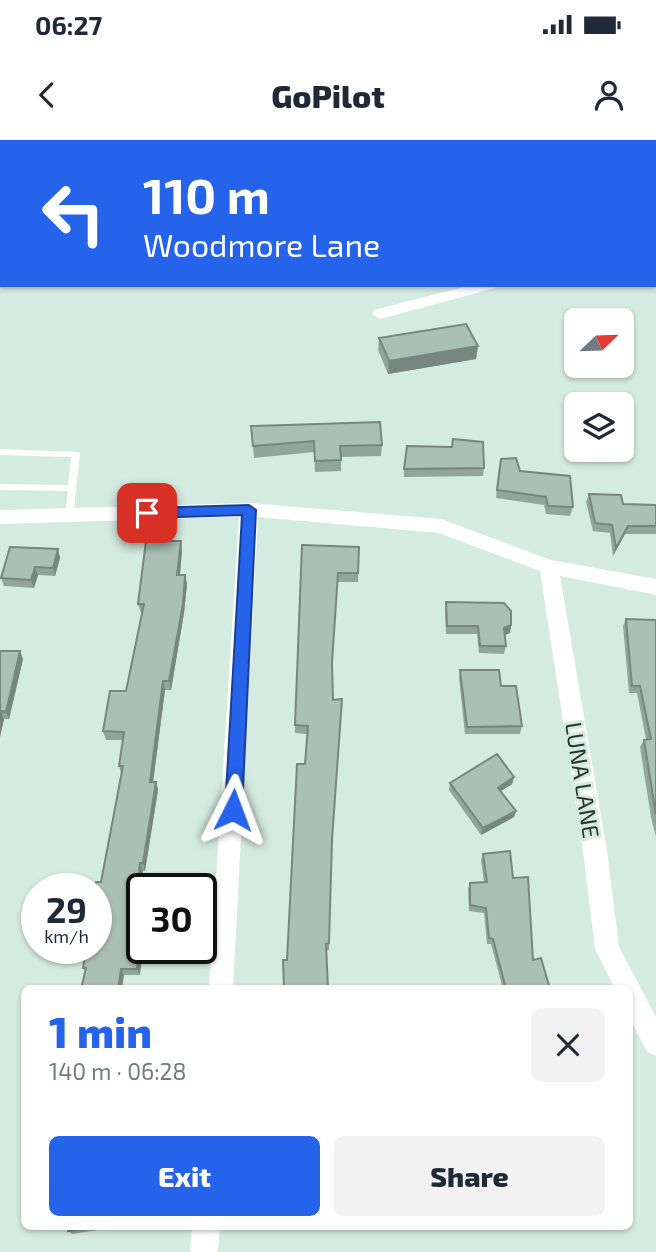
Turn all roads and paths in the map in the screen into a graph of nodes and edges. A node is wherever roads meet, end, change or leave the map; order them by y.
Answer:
1 (482, 287) edge
2 (380, 314) dead end
3 (0, 452) edge
4 (0, 487) edge
5 (73, 488) junction
6 (249, 510) junction
7 (70, 515) junction
8 (0, 517) edge
9 (549, 566) junction
10 (656, 587) edge
11 (221, 985) edge
12 (626, 985) edge
13 (633, 999) edge
14 (656, 1043) edge
15 (206, 1230) edge
16 (204, 1252) edge

1 - 2 street
3 - 5 lane
4 - 5 lane
5 - 7 lane
6 - 7 street
6 - 9 street
6 - 11 street
7 - 8 street
9 - 10 street
9 - 12 street, LUNA LANE
13 - 14 street, LUNA LANE
15 - 16 street

